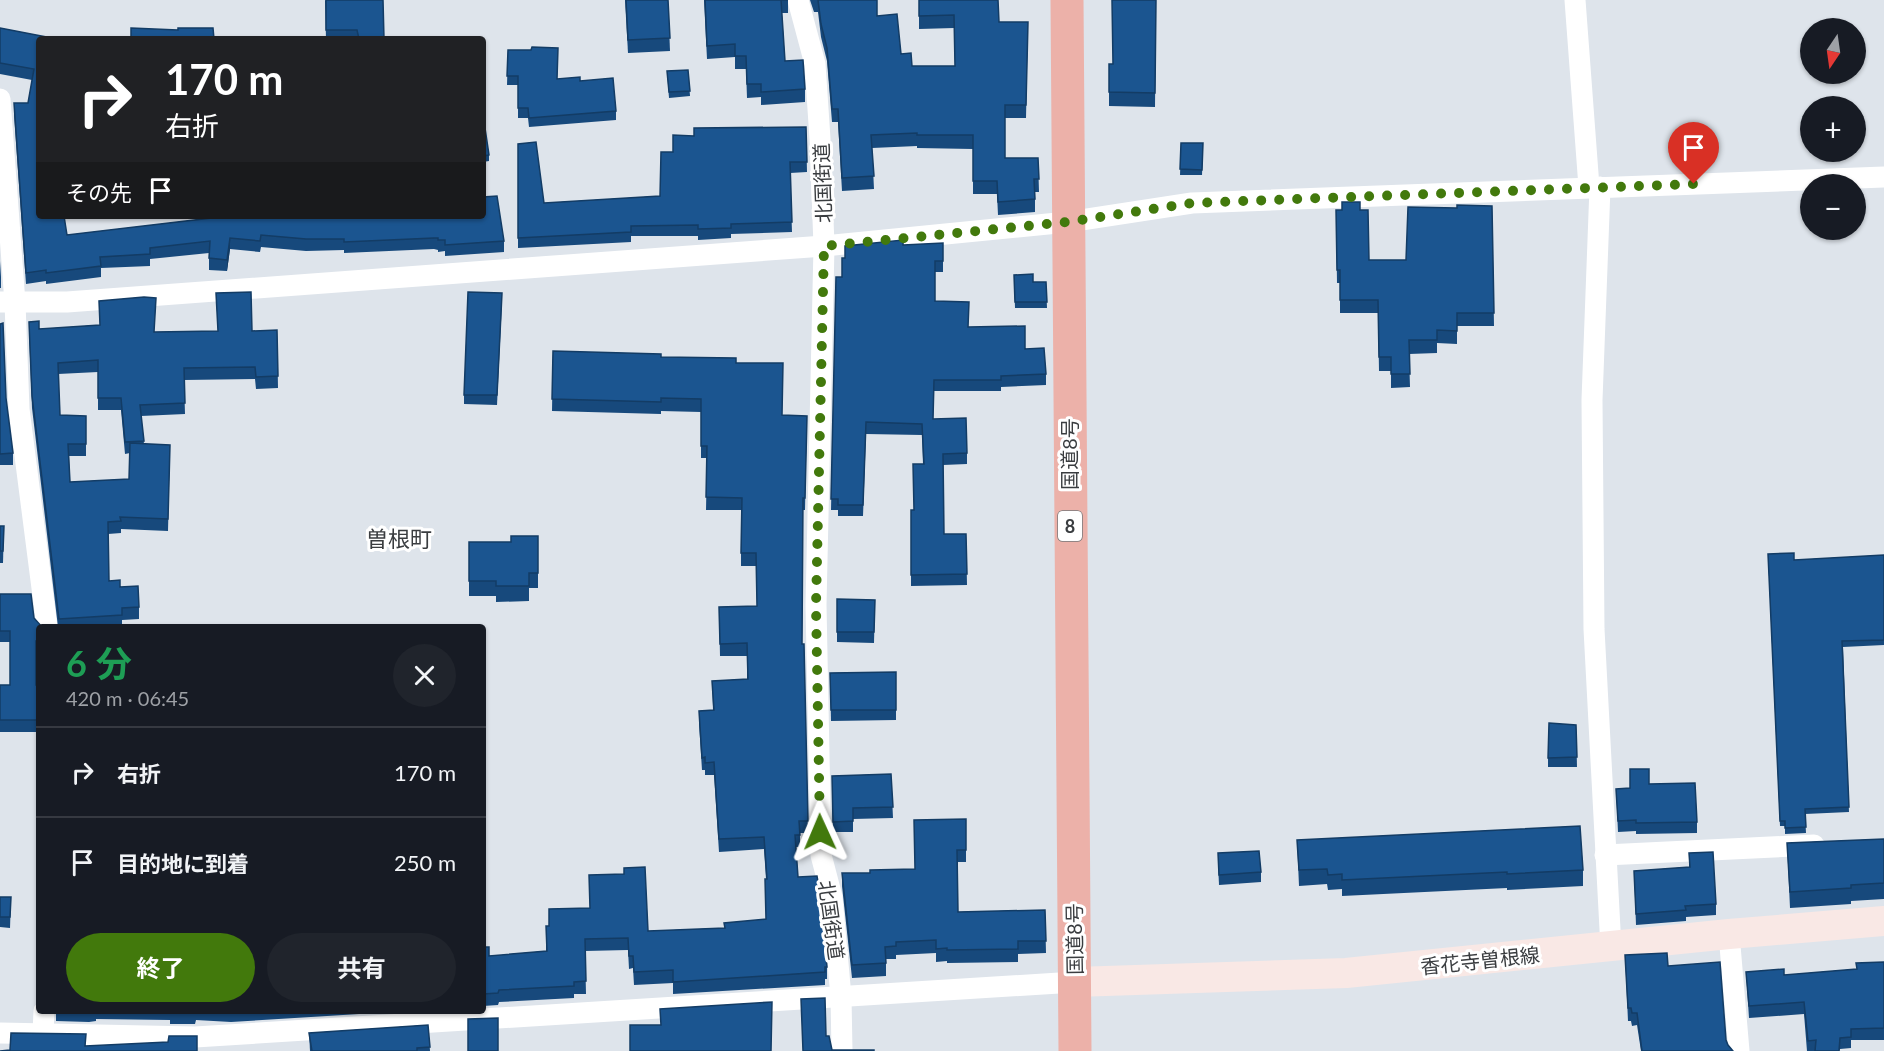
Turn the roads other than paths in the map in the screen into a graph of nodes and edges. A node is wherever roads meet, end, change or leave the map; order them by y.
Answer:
1 (798, 0) edge
2 (1067, 0) edge
3 (1575, 0) edge
4 (0, 99) edge
5 (1884, 177) edge
6 (1594, 187) junction
7 (1068, 222) junction
8 (824, 246) junction
9 (8, 303) edge
10 (47, 624) edge
11 (1838, 844) edge
12 (1605, 855) junction
13 (1884, 921) edge
14 (1729, 934) junction
15 (1611, 948) junction
16 (1075, 982) junction
17 (841, 997) junction
18 (44, 1014) edge
19 (0, 1033) edge
20 (43, 1033) junction
21 (842, 1051) edge
22 (1075, 1051) edge
23 (1739, 1051) edge

1 - 8 street, 北国街道
2 - 7 highway, 国道8号 / 8
3 - 6 street
4 - 9 street
5 - 6 street
6 - 7 street
6 - 12 street
7 - 8 street
7 - 16 highway, 国道8号 / 8
8 - 9 street
8 - 17 street, 北国街道
9 - 10 street
11 - 12 street
12 - 15 street
13 - 14 main road, 香花寺曽根線
14 - 15 main road, 香花寺曽根線
14 - 23 street
15 - 16 main road, 香花寺曽根線
16 - 17 street
16 - 22 highway, 国道8号 / 8
17 - 20 street
17 - 21 street, 北国街道
18 - 20 street
19 - 20 street

